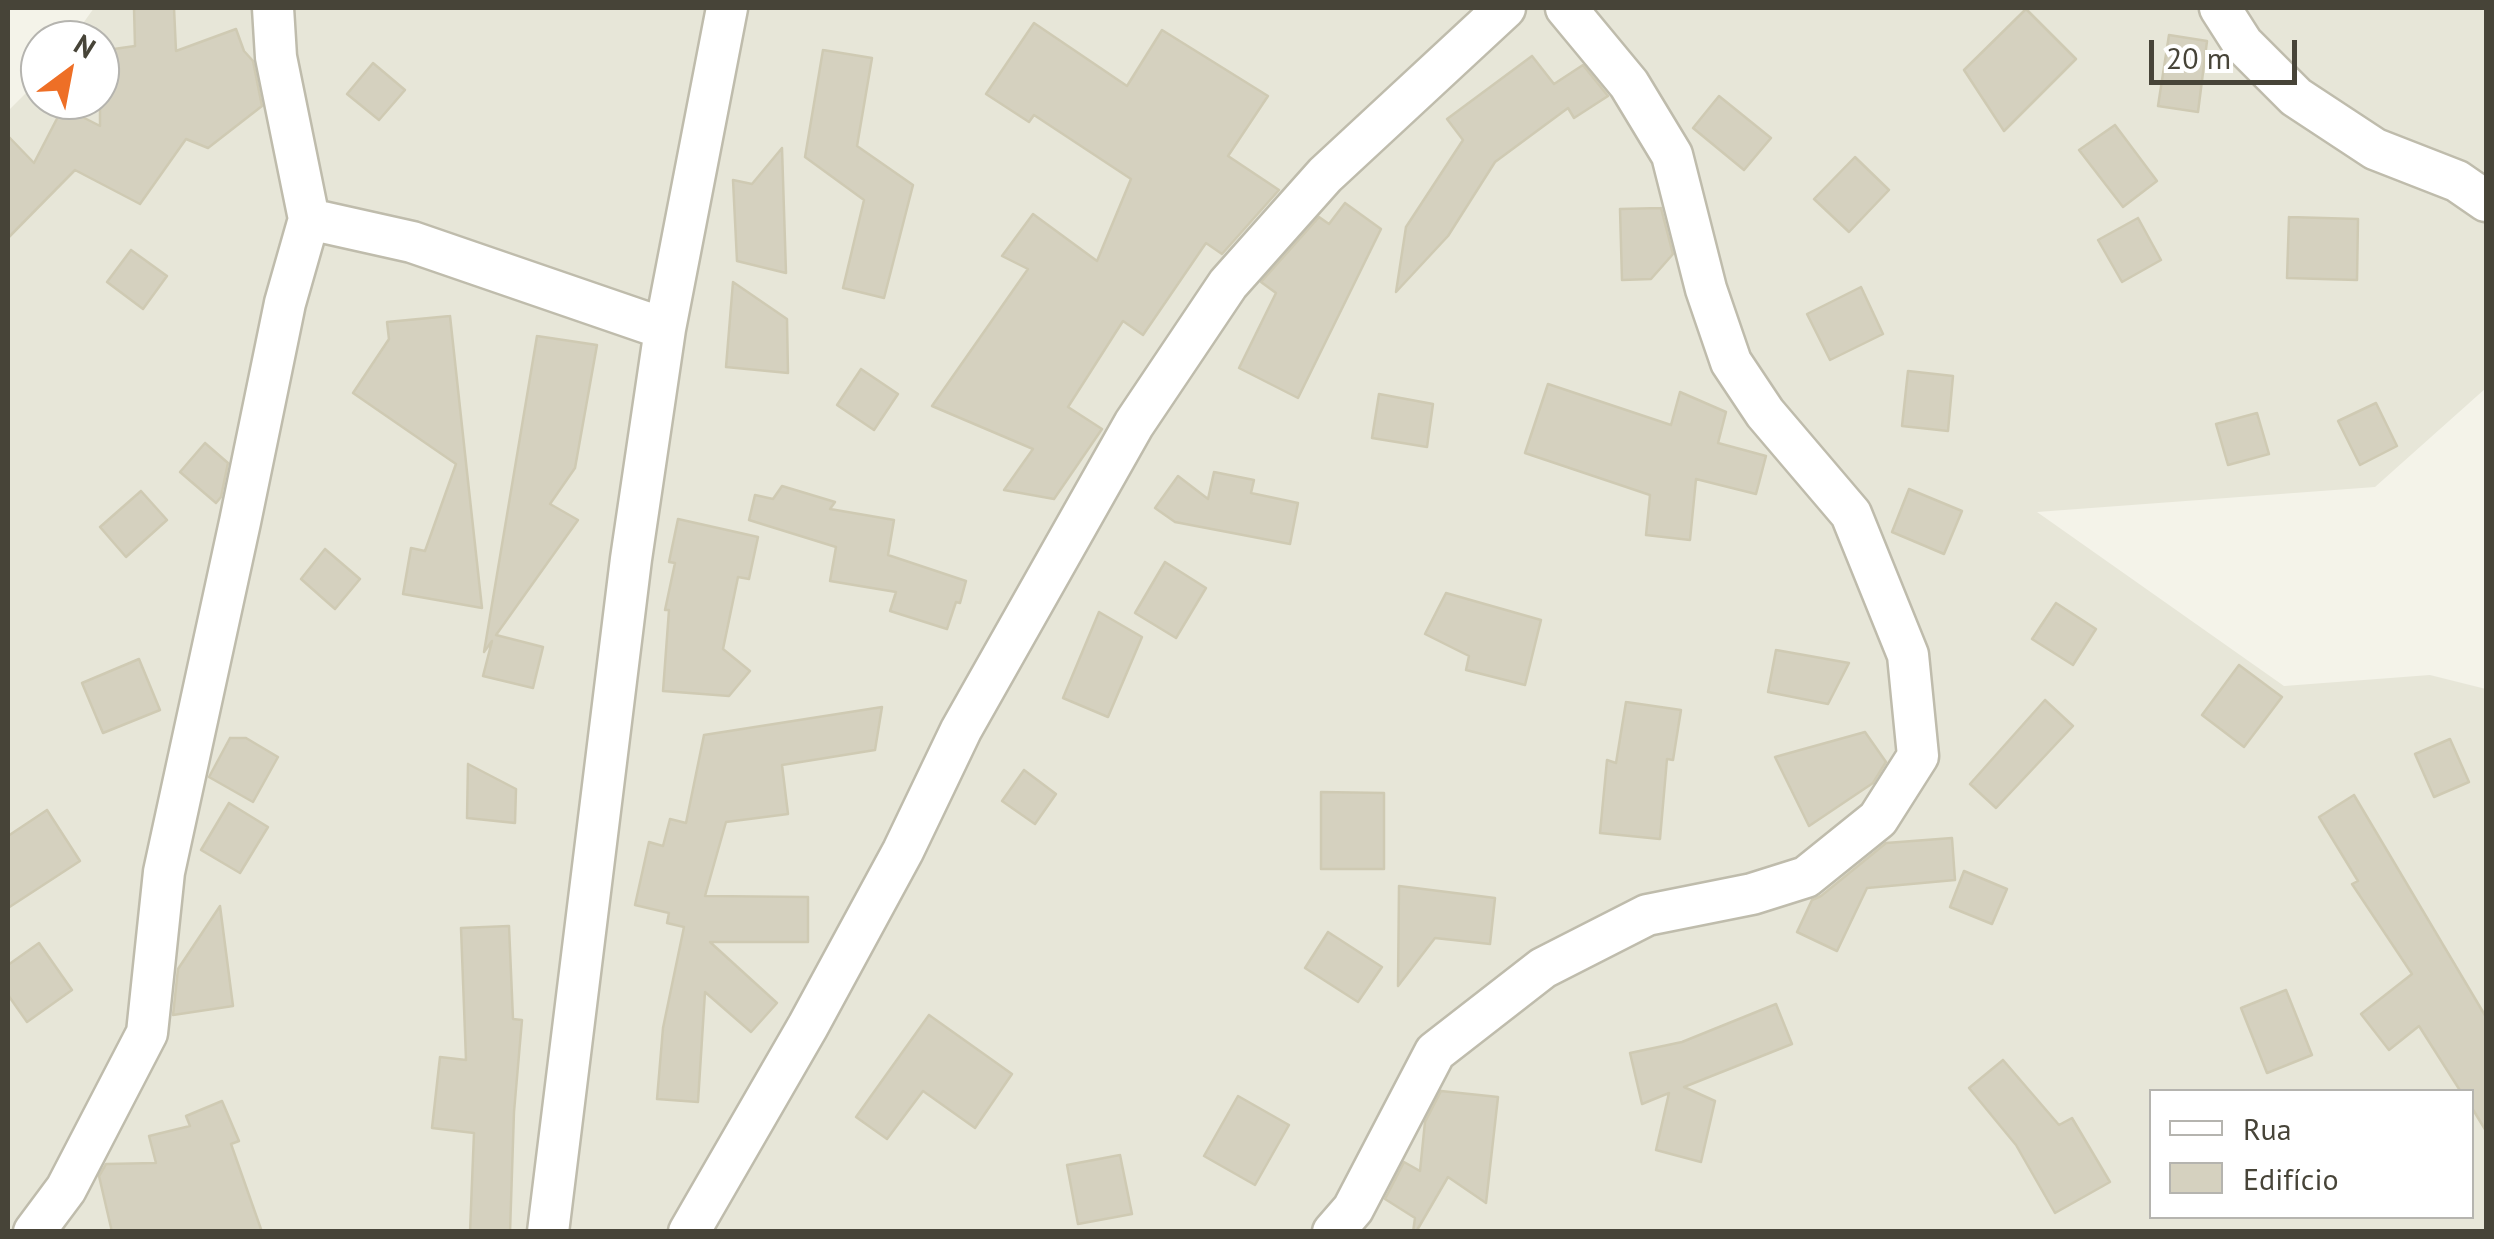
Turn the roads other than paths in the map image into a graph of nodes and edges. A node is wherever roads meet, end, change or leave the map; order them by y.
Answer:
1 (273, 8) edge
2 (727, 8) edge
3 (1505, 8) edge
4 (1566, 8) edge
5 (2220, 8) edge
6 (2486, 201) edge
7 (310, 219) junction
8 (666, 330) junction
9 (34, 1232) edge
10 (548, 1232) edge
11 (689, 1232) edge
12 (1333, 1232) edge

1 - 7 street
2 - 8 street
3 - 11 street
4 - 12 street
5 - 6 street
7 - 8 street
7 - 9 street
8 - 10 street

